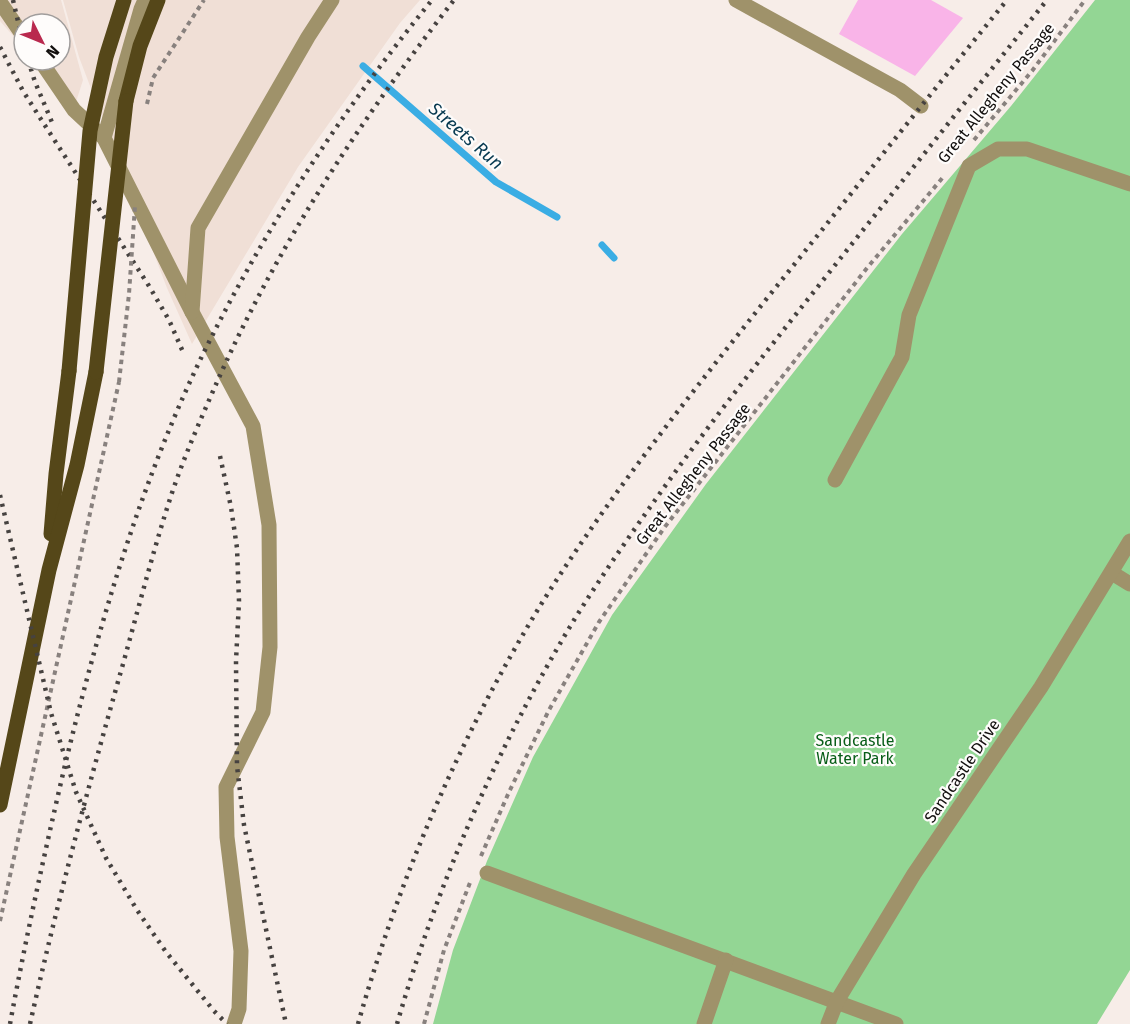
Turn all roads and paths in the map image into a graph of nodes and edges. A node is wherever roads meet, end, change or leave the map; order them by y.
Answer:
1 (124, 0) edge
2 (145, 0) edge
3 (158, 0) edge
4 (204, 0) edge
5 (332, 0) edge
6 (736, 0) edge
7 (1086, 0) edge
8 (0, 2) edge
9 (12, 20) edge
10 (48, 72) edge
11 (921, 106) dead end
12 (145, 114) dead end
13 (104, 138) junction
14 (970, 144) dead end
15 (948, 171) dead end
16 (1130, 184) edge
17 (136, 200) dead end
18 (192, 312) junction
19 (835, 480) dead end
20 (1130, 541) edge
21 (49, 570) junction
22 (1112, 573) junction
23 (1130, 584) edge
24 (0, 805) edge
25 (481, 868) junction
26 (0, 921) edge
27 (726, 960) junction
28 (837, 1001) junction
29 (234, 1024) edge
30 (424, 1024) edge
31 (704, 1024) edge
32 (828, 1024) edge
33 (896, 1024) edge

1 - 21 main road, bridge
2 - 13 street
3 - 21 main road, bridge
4 - 12 path
5 - 18 street
6 - 11 street
7 - 14 path, Great Allegheny Passage
8 - 9 street
10 - 13 street
13 - 18 street
15 - 25 path, Great Allegheny Passage
16 - 19 street
17 - 26 path, bridge
18 - 29 street
20 - 22 street, Sandcastle Drive
21 - 24 main road
22 - 23 street
22 - 28 street, Sandcastle Drive
25 - 27 street
25 - 30 path, Great Allegheny Passage
27 - 28 street
27 - 31 street
28 - 32 street, Sandcastle Drive
28 - 33 street

